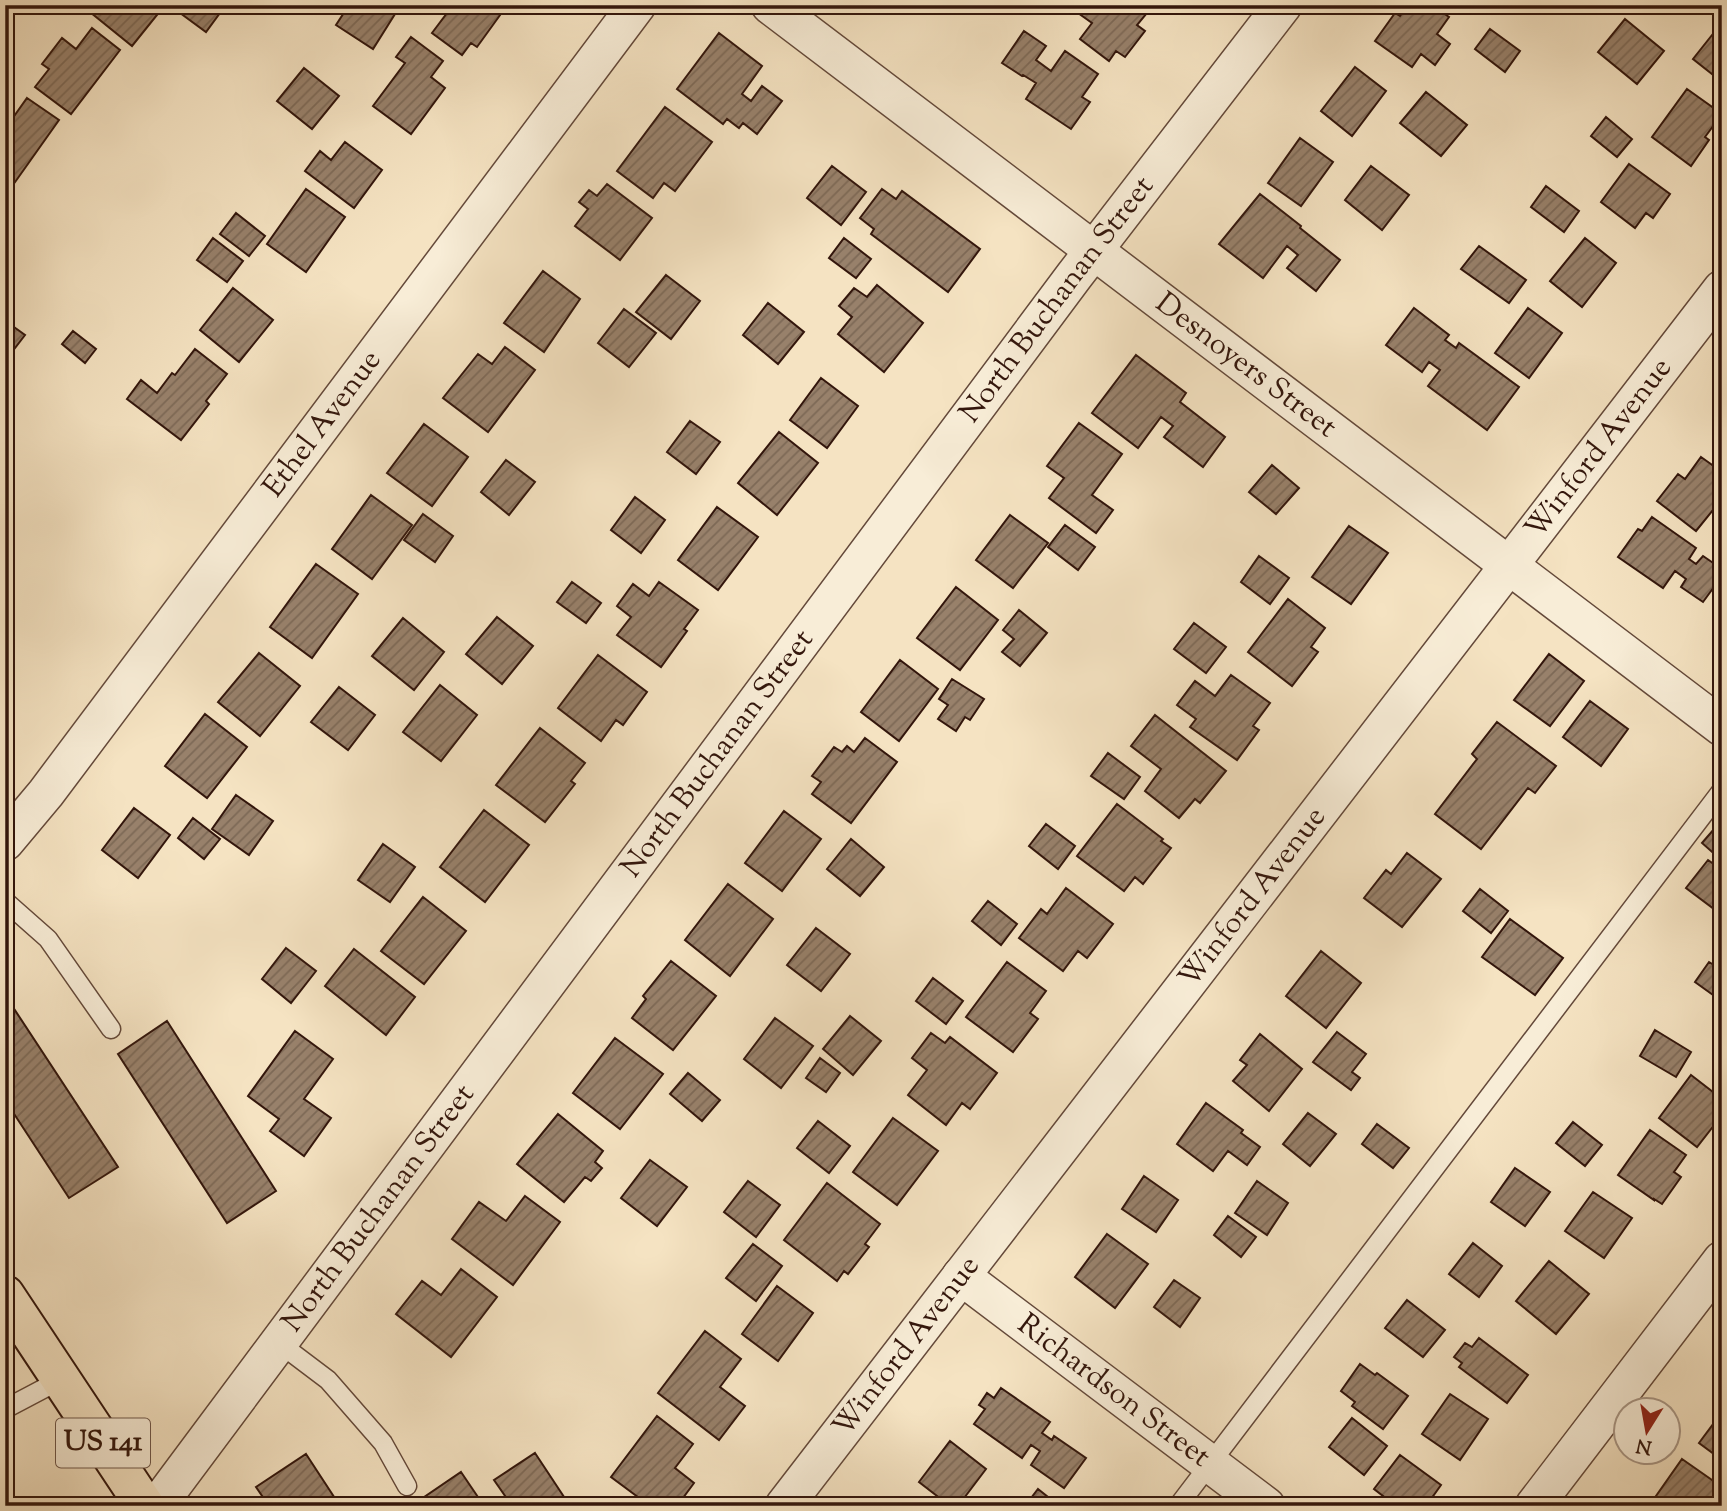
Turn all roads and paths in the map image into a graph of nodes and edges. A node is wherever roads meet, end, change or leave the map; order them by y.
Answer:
1 (637, 5) edge
2 (770, 5) edge
3 (1283, 5) edge
4 (1094, 251) junction
5 (1722, 289) edge
6 (1508, 565) junction
7 (1722, 727) edge
8 (1722, 790) edge
9 (5, 842) edge
10 (5, 901) edge
11 (111, 1029) dead end
12 (1722, 1259) edge
13 (961, 1276) junction
14 (5, 1296) edge
15 (279, 1343) junction
16 (60, 1380) junction
17 (5, 1409) edge
18 (1211, 1464) junction
19 (407, 1486) dead end
20 (145, 1506) edge
21 (157, 1506) edge
22 (784, 1506) edge
23 (1178, 1506) edge
24 (1266, 1506) edge
25 (1534, 1506) edge

1 - 9 street, Ethel Avenue
2 - 4 street, Desnoyers Street
3 - 4 street, North Buchanan Street
4 - 6 street, Desnoyers Street
4 - 15 street, North Buchanan Street
5 - 6 street, Winford Avenue
6 - 7 street, Desnoyers Street
6 - 13 street, Winford Avenue
8 - 18 lane
10 - 11 lane
12 - 25 street
13 - 18 street, Richardson Street
13 - 22 street, Winford Avenue
14 - 16 main road, US 141
15 - 19 lane
15 - 21 street, North Buchanan Street
16 - 17 lane
16 - 20 main road, US 141
18 - 23 lane
18 - 24 street, Richardson Street

